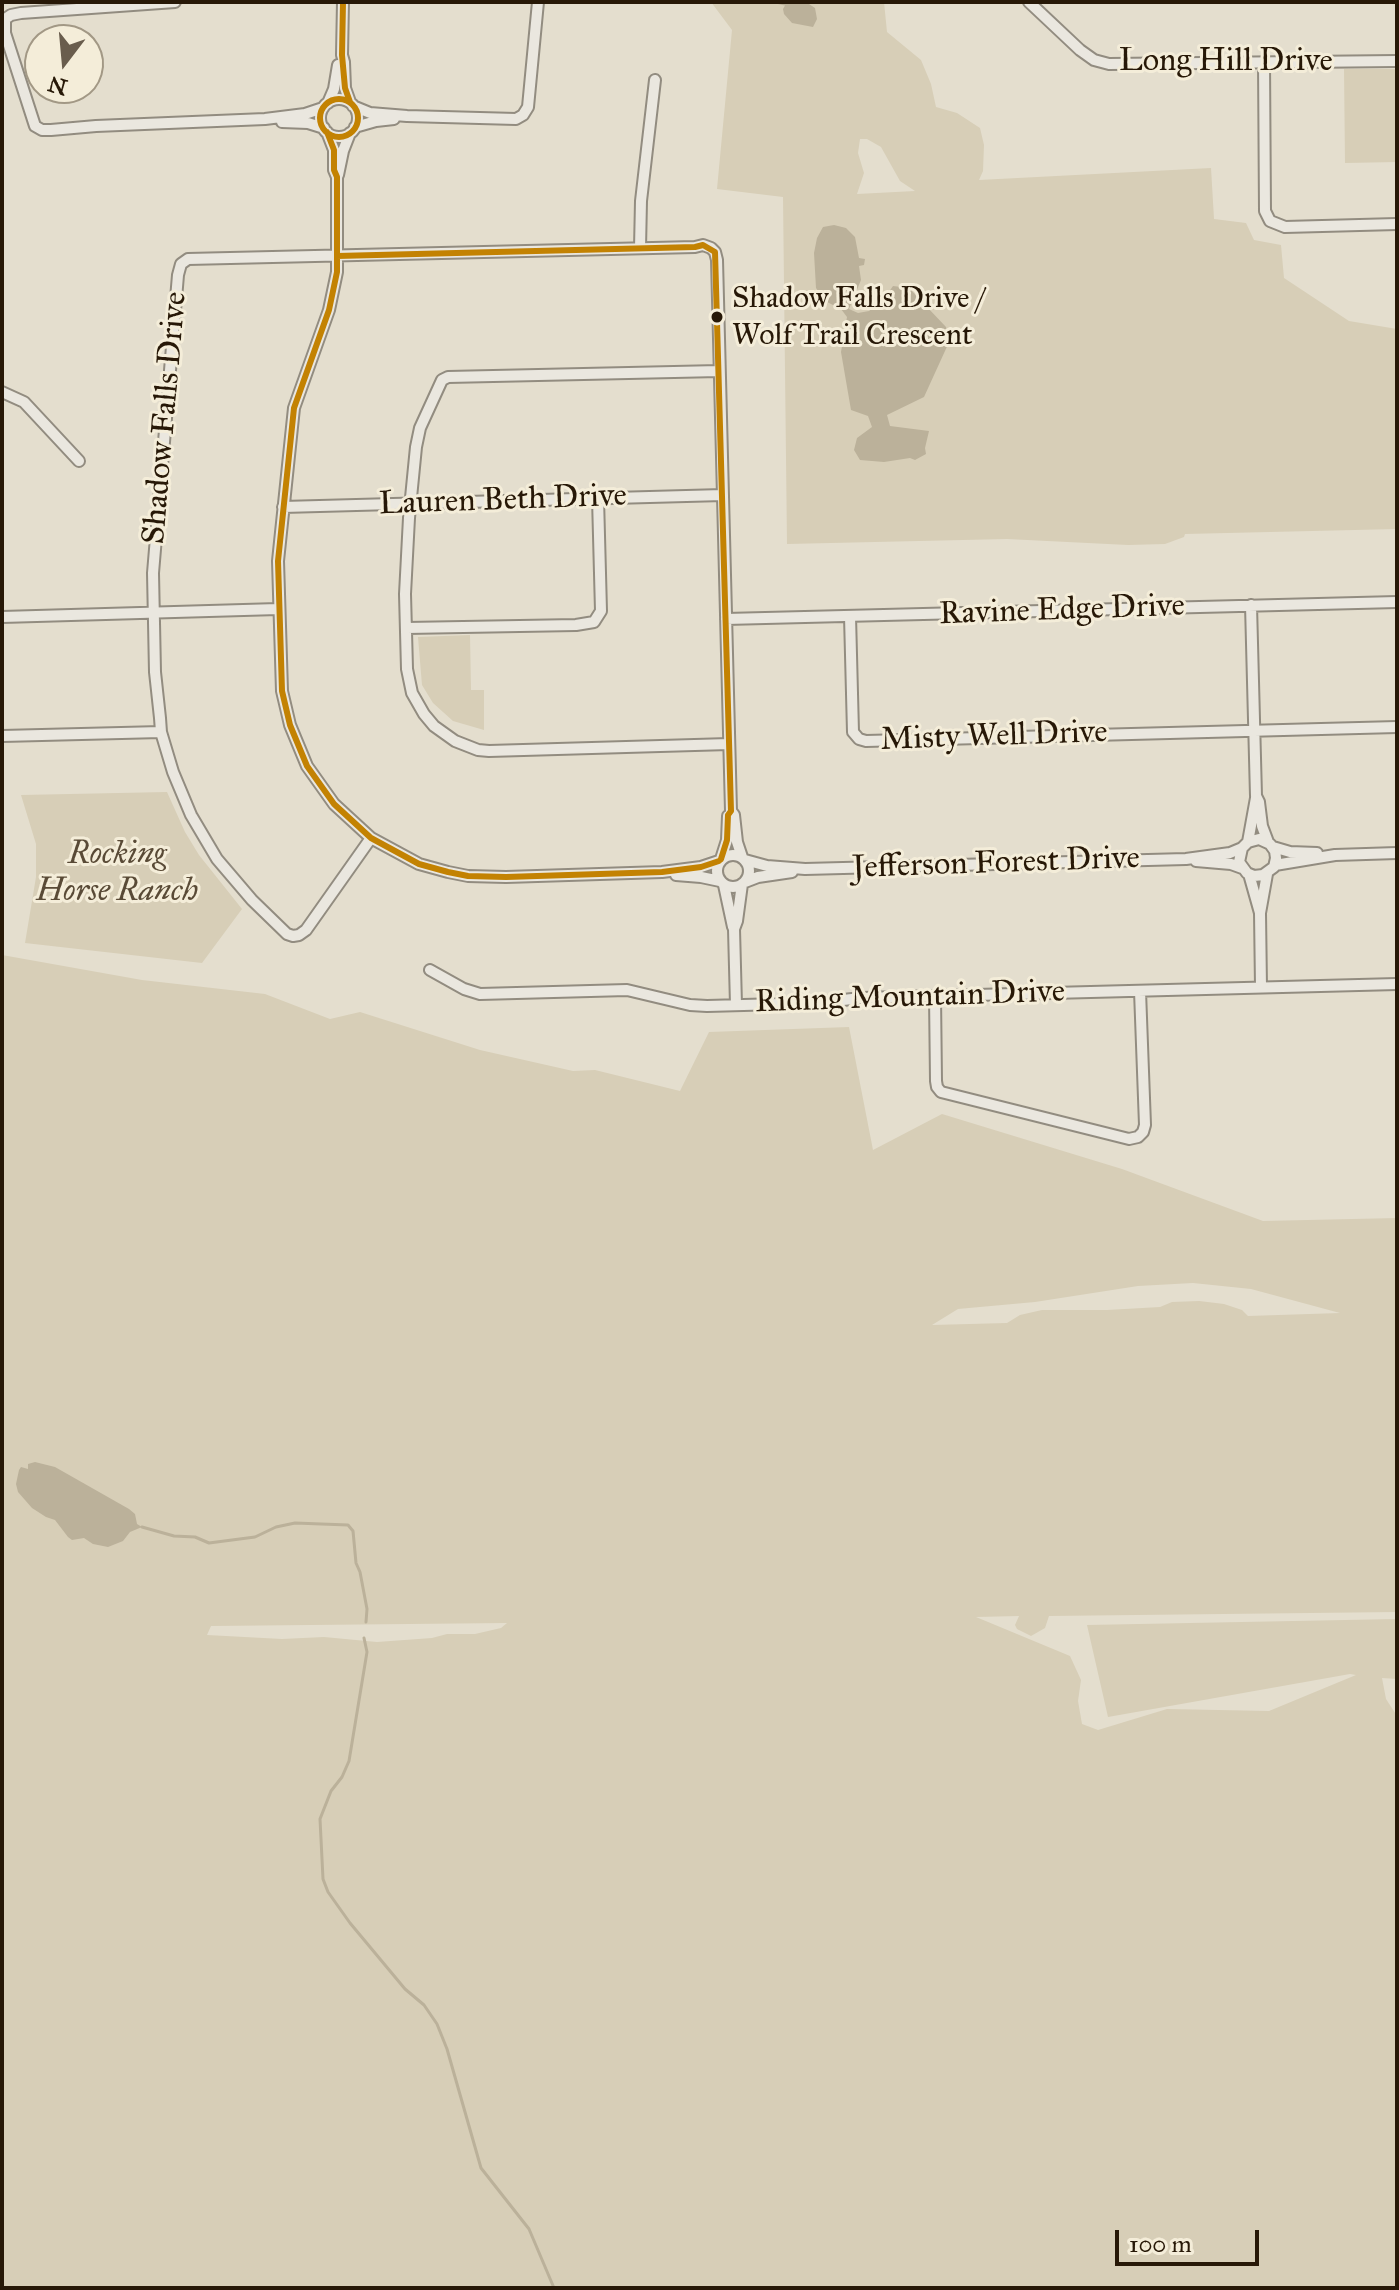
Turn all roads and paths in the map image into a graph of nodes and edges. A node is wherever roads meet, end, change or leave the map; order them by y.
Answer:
1 (175, 2) edge
2 (343, 2) edge
3 (538, 2) edge
4 (1029, 2) edge
5 (342, 55) junction
6 (1397, 61) edge
7 (1264, 62) junction
8 (655, 80) dead end
9 (351, 104) junction
10 (325, 106) junction
11 (407, 116) junction
12 (265, 119) junction
13 (325, 130) junction
14 (353, 130) junction
15 (337, 177) junction
16 (1397, 224) edge
17 (640, 248) junction
18 (337, 256) junction
19 (719, 371) junction
20 (2, 392) edge
21 (79, 461) dead end
22 (723, 495) junction
23 (598, 498) junction
24 (411, 504) junction
25 (283, 507) junction
26 (1397, 602) edge
27 (1251, 605) junction
28 (278, 609) junction
29 (154, 613) junction
30 (850, 616) junction
31 (2, 617) edge
32 (726, 619) junction
33 (407, 628) junction
34 (1397, 727) edge
35 (1254, 730) junction
36 (161, 732) junction
37 (2, 736) edge
38 (729, 744) junction
39 (1256, 796) junction
40 (731, 811) junction
41 (371, 838) junction
42 (1245, 845) junction
43 (1270, 845) junction
44 (1397, 853) edge
45 (1335, 855) junction
46 (743, 858) junction
47 (1186, 859) junction
48 (720, 860) junction
49 (805, 869) junction
50 (1271, 869) junction
51 (1246, 871) junction
52 (662, 872) junction
53 (722, 883) junction
54 (744, 883) junction
55 (1260, 913) junction
56 (734, 929) junction
57 (430, 970) dead end
58 (1397, 984) edge
59 (1261, 987) junction
60 (1140, 991) junction
61 (935, 996) junction
62 (736, 1005) junction

1 - 12 street
2 - 5 street
3 - 11 street
4 - 7 street, Long Hill Drive
5 - 9 street
5 - 10 street
6 - 7 street, Long Hill Drive
7 - 16 street
8 - 17 street
9 - 10 street
9 - 11 street
9 - 14 street
10 - 12 street
10 - 13 street
11 - 14 street
12 - 13 street
13 - 14 street
13 - 15 street
14 - 15 street
15 - 18 street
17 - 18 street, Shadow Falls Drive
17 - 19 street, Shadow Falls Drive
18 - 25 street
18 - 29 street, Shadow Falls Drive
19 - 22 street, Shadow Falls Drive
19 - 24 street
20 - 21 street
22 - 23 street, Lauren Beth Drive
22 - 32 street, Shadow Falls Drive
23 - 24 street, Lauren Beth Drive
23 - 33 street
24 - 25 street, Lauren Beth Drive
24 - 33 street
25 - 28 street
26 - 27 street, Ravine Edge Drive
27 - 30 street, Ravine Edge Drive
27 - 35 street
28 - 29 street
28 - 41 street
29 - 31 street
29 - 36 street
30 - 32 street, Ravine Edge Drive
30 - 35 street, Misty Well Drive
32 - 38 street, Shadow Falls Drive
33 - 38 street
34 - 35 street
35 - 39 street
36 - 37 street
36 - 41 street
38 - 40 street, Shadow Falls Drive
39 - 42 street
39 - 43 street
40 - 46 street, Shadow Falls Drive
40 - 48 street, Shadow Falls Drive
41 - 52 street
42 - 43 street
42 - 47 street, Jefferson Forest Drive
42 - 51 street
43 - 45 street
43 - 50 street
44 - 45 street
45 - 50 street
46 - 48 street
46 - 49 street, Jefferson Forest Drive
46 - 54 street
47 - 49 street, Jefferson Forest Drive
47 - 51 street, Jefferson Forest Drive
48 - 52 street
48 - 53 street
49 - 54 street, Jefferson Forest Drive
50 - 51 street
50 - 55 street
51 - 55 street
52 - 53 street
53 - 54 street
53 - 56 street
54 - 56 street
55 - 59 street
56 - 62 street
57 - 62 street, Riding Mountain Drive
58 - 59 street, Riding Mountain Drive
59 - 60 street, Riding Mountain Drive
60 - 61 street, Riding Mountain Drive
60 - 61 street
61 - 62 street, Riding Mountain Drive

